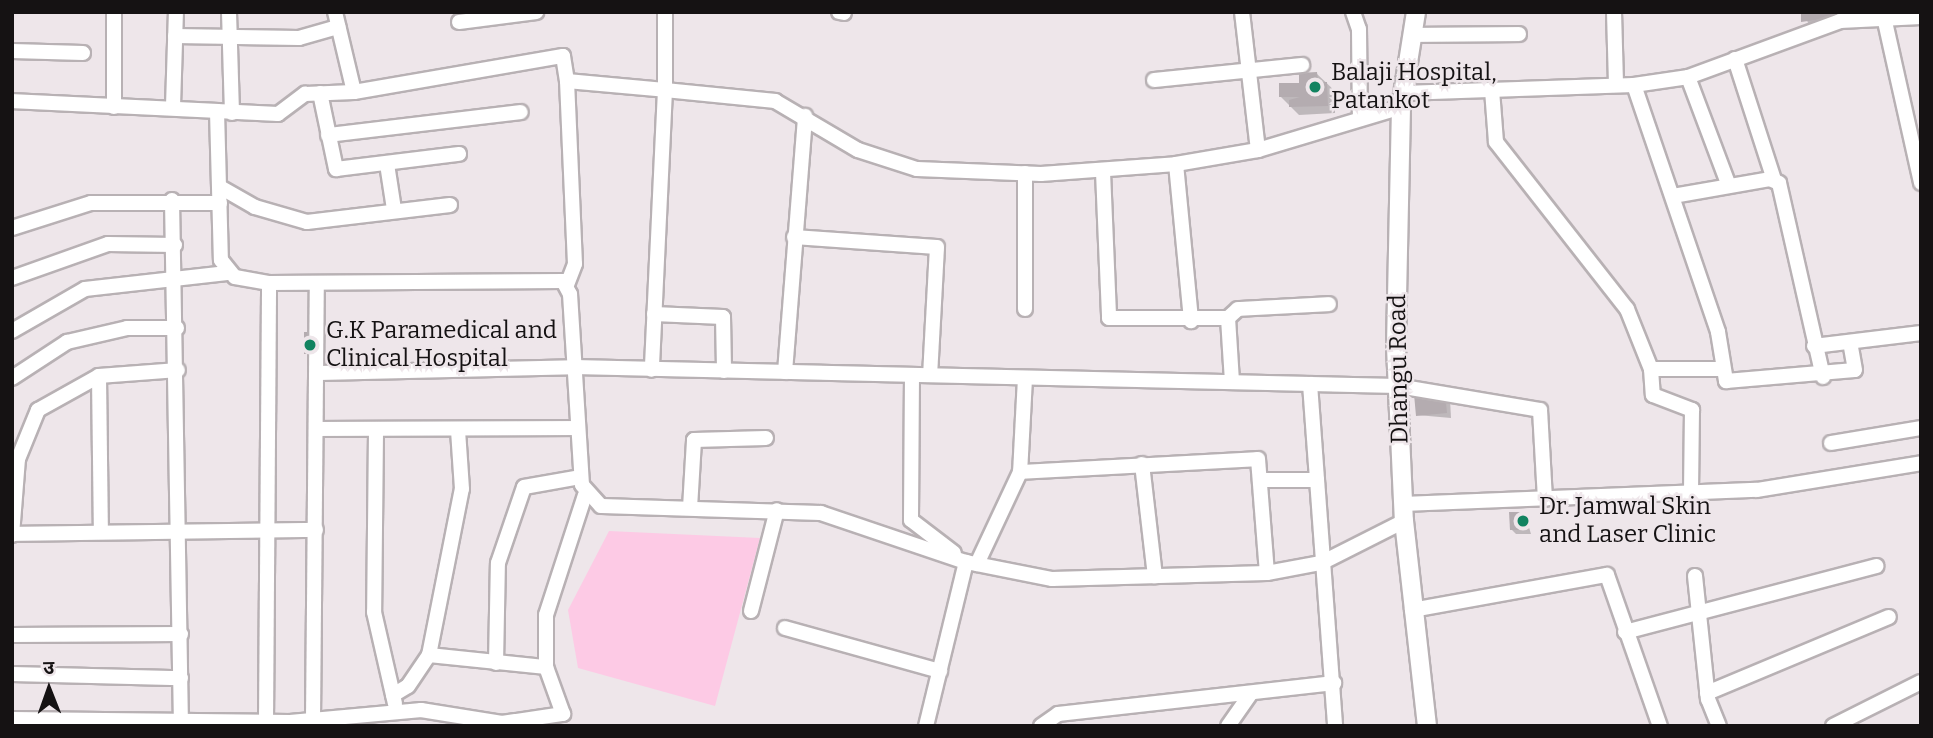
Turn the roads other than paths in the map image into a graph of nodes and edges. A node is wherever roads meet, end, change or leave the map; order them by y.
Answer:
1 (114, 12) edge
2 (176, 12) edge
3 (229, 12) edge
4 (536, 12) edge
5 (665, 12) edge
6 (839, 12) edge
7 (1242, 12) edge
8 (1353, 12) edge
9 (1416, 12) edge
10 (1614, 12) edge
11 (844, 13) edge
12 (1921, 16) edge
13 (1884, 17) junction
14 (337, 20) edge
15 (458, 22) dead end
16 (1520, 34) dead end
17 (1412, 35) junction
18 (175, 36) junction
19 (230, 37) junction
20 (12, 51) edge
21 (83, 53) dead end
22 (1735, 59) junction
23 (1302, 65) dead end
24 (1248, 69) junction
25 (1688, 77) junction
26 (1154, 80) dead end
27 (567, 81) junction
28 (1616, 85) junction
29 (1634, 85) junction
30 (665, 90) junction
31 (1492, 90) junction
32 (354, 92) junction
33 (320, 93) junction
34 (1402, 100) junction
35 (12, 101) edge
36 (114, 107) junction
37 (173, 107) junction
38 (217, 111) junction
39 (521, 112) dead end
40 (232, 113) junction
41 (805, 116) junction
42 (1360, 119) junction
43 (328, 135) junction
44 (1258, 150) junction
45 (460, 154) dead end
46 (1919, 161) edge
47 (387, 164) junction
48 (1176, 164) junction
49 (1103, 172) junction
50 (1025, 173) junction
51 (1774, 180) junction
52 (1921, 183) edge
53 (1729, 186) junction
54 (220, 187) junction
55 (1673, 197) junction
56 (172, 200) junction
57 (220, 203) junction
58 (450, 205) dead end
59 (394, 209) junction
60 (12, 228) edge
61 (794, 237) junction
62 (175, 245) junction
63 (227, 273) junction
64 (12, 278) edge
65 (176, 283) junction
66 (269, 283) junction
67 (317, 283) junction
68 (567, 285) junction
69 (1329, 304) dead end
70 (1025, 309) dead end
71 (654, 314) junction
72 (1228, 318) junction
73 (1191, 321) junction
74 (177, 328) junction
75 (12, 331) edge
76 (1921, 333) edge
77 (1850, 342) junction
78 (1814, 346) junction
79 (574, 367) junction
80 (1651, 369) junction
81 (1722, 369) junction
82 (178, 370) junction
83 (652, 370) junction
84 (724, 371) junction
85 (785, 372) junction
86 (319, 373) junction
87 (912, 375) junction
88 (930, 375) junction
89 (99, 376) junction
90 (1025, 377) junction
91 (1822, 377) junction
92 (12, 378) edge
93 (1232, 382) junction
94 (1310, 384) junction
95 (1398, 386) junction
96 (577, 428) junction
97 (1921, 428) edge
98 (318, 429) junction
99 (458, 430) junction
100 (376, 432) junction
101 (766, 438) dead end
102 (1831, 443) dead end
103 (1921, 463) edge
104 (1142, 464) junction
105 (1020, 472) junction
106 (581, 477) junction
107 (1264, 480) junction
108 (1317, 480) junction
109 (1691, 493) junction
110 (585, 495) junction
111 (1545, 499) junction
112 (690, 508) junction
113 (777, 510) junction
114 (1403, 513) junction
115 (268, 527) junction
116 (181, 528) junction
117 (101, 530) junction
118 (316, 530) junction
119 (12, 534) edge
120 (972, 563) junction
121 (1321, 563) junction
122 (1876, 566) dead end
123 (1267, 573) junction
124 (1155, 576) junction
125 (1695, 576) dead end
126 (1412, 610) junction
127 (751, 611) dead end
128 (1700, 612) junction
129 (1889, 617) dead end
130 (785, 628) dead end
131 (1625, 632) junction
132 (181, 634) junction
133 (12, 635) edge
134 (429, 655) junction
135 (496, 663) junction
136 (546, 667) junction
137 (940, 671) junction
138 (12, 674) edge
139 (181, 678) junction
140 (1921, 682) edge
141 (1334, 683) junction
142 (1251, 692) junction
143 (1707, 692) junction
144 (393, 695) junction
145 (1103, 709) junction
146 (397, 712) junction
147 (12, 719) edge
148 (313, 720) junction
149 (374, 720) edge
150 (568, 720) edge
151 (266, 722) junction
152 (488, 723) edge
153 (181, 724) edge
154 (926, 726) edge
155 (1041, 726) edge
156 (1104, 726) edge
157 (1228, 726) edge
158 (1335, 726) edge
159 (1427, 726) edge
160 (1660, 726) edge
161 (1718, 726) edge
162 (1833, 726) edge

1 - 36 street
2 - 18 street
3 - 19 street
4 - 15 street
5 - 30 street
6 - 11 street
7 - 24 street
8 - 42 street
9 - 17 street, Dhangu Road
10 - 28 street
12 - 13 street
13 - 22 street
13 - 46 street
14 - 19 street
14 - 32 street
16 - 17 street
17 - 34 street, Dhangu Road
18 - 19 street
18 - 37 street
19 - 40 street
20 - 21 street
22 - 25 street
22 - 51 street
23 - 24 street
24 - 26 street
24 - 44 street
25 - 29 street
25 - 53 street
27 - 30 street
27 - 32 street
27 - 68 street
28 - 29 street
28 - 31 street
29 - 55 street
30 - 41 street
30 - 71 street
31 - 34 street
31 - 80 street
32 - 33 street
33 - 40 street
33 - 43 street
34 - 42 street
34 - 95 street, Dhangu Road
35 - 36 street
36 - 37 street
37 - 38 street
38 - 40 street
38 - 54 street
39 - 43 street
41 - 50 street
41 - 61 street
42 - 44 street
43 - 47 street
44 - 48 street
45 - 47 street
46 - 52 street
47 - 59 street
48 - 49 street
48 - 73 street
49 - 50 street
49 - 73 street
50 - 70 street
51 - 53 street
51 - 78 street
53 - 55 street
54 - 57 street
54 - 59 street
55 - 81 street
56 - 57 street
56 - 60 street
56 - 62 street
57 - 63 street
58 - 59 street
61 - 85 street
61 - 88 street
62 - 64 street
62 - 65 street
63 - 65 street
63 - 66 street
65 - 74 street
65 - 75 street
66 - 67 street
66 - 115 street
67 - 68 street
67 - 86 street
68 - 79 street
69 - 72 street
71 - 83 street
71 - 84 street
72 - 73 street
72 - 93 street
74 - 82 street
74 - 92 street
76 - 77 street
77 - 78 street
77 - 91 street
78 - 91 street
79 - 83 street
79 - 86 street
79 - 96 street
80 - 81 street
80 - 109 street
81 - 91 street
82 - 89 street
82 - 116 street
83 - 84 street
84 - 85 street
85 - 87 street
86 - 98 street
87 - 88 street
87 - 120 street
88 - 90 street
89 - 117 street
89 - 119 street
90 - 93 street
90 - 105 street
93 - 94 street
94 - 95 street
94 - 108 street
95 - 111 street
95 - 114 street, Dhangu Road
96 - 99 street
96 - 106 street
97 - 102 street
98 - 100 street
98 - 118 street
99 - 100 street
99 - 134 street
100 - 144 street
101 - 112 street
103 - 109 street
104 - 105 street
104 - 107 street
104 - 124 street
105 - 120 street
106 - 110 street
106 - 135 street
107 - 108 street
107 - 123 street
108 - 121 street
109 - 111 street
110 - 112 street
110 - 136 street
111 - 114 street
112 - 113 street
113 - 120 street
113 - 127 street
114 - 121 street
114 - 126 street, Dhangu Road
115 - 116 street
115 - 118 street
115 - 151 street
116 - 117 street
116 - 132 street
117 - 119 street
118 - 148 street
120 - 124 street
120 - 137 street
121 - 123 street
121 - 141 street
122 - 128 street
123 - 124 street
125 - 128 street
126 - 131 street
126 - 159 street, Dhangu Road
128 - 131 street
128 - 143 street
129 - 143 street
130 - 137 street
131 - 160 street
132 - 133 street
132 - 139 street
134 - 135 street
134 - 144 street
135 - 136 street
136 - 150 street
137 - 154 street
138 - 139 street
139 - 153 street
140 - 162 street
141 - 142 street
141 - 158 street
142 - 145 street
142 - 157 street
143 - 161 street
144 - 146 street
145 - 155 street
145 - 156 street
146 - 149 street
146 - 152 street
147 - 153 street
148 - 149 street
148 - 151 street
150 - 152 street
151 - 153 street

